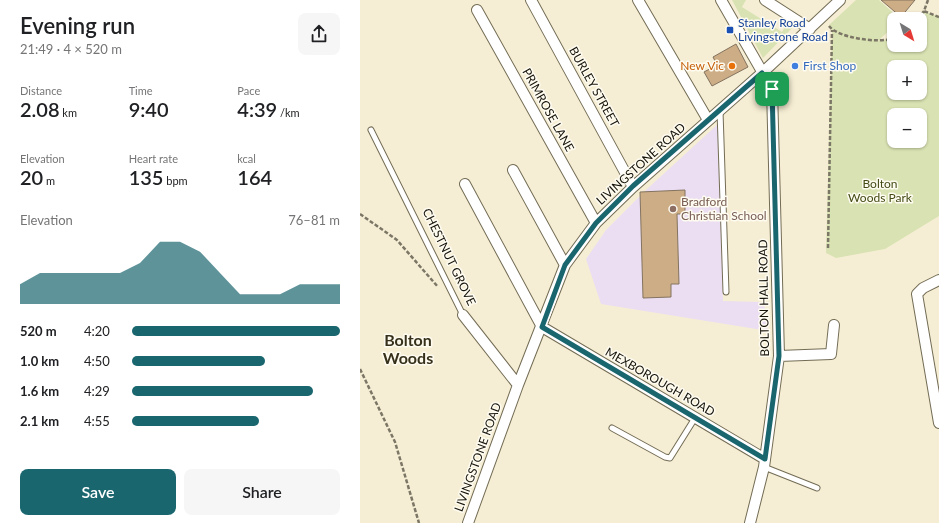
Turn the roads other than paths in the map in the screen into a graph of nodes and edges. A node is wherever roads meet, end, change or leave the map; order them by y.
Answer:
1 (531, 0) edge
2 (638, 0) edge
3 (722, 0) edge
4 (765, 0) edge
5 (840, 0) edge
6 (477, 10) dead end
7 (810, 29) junction
8 (762, 73) junction
9 (720, 110) junction
10 (708, 120) junction
11 (371, 130) dead end
12 (513, 170) dead end
13 (465, 184) dead end
14 (633, 186) junction
15 (596, 223) junction
16 (565, 265) junction
17 (939, 280) edge
18 (726, 292) dead end
19 (463, 315) joint
20 (834, 325) dead end
21 (542, 327) junction
22 (779, 356) junction
23 (518, 385) junction
24 (695, 418) junction
25 (939, 423) edge
26 (612, 428) dead end
27 (764, 463) junction
28 (817, 488) dead end
29 (468, 523) edge
30 (750, 523) edge

1 - 14 street, BURLEY STREET
2 - 10 street
3 - 8 street, BOLTON HALL ROAD
4 - 7 street
5 - 7 street, LIVINGSTONE ROAD
6 - 15 street, PRIMROSE LANE
7 - 8 street, LIVINGSTONE ROAD
8 - 9 street, LIVINGSTONE ROAD
8 - 22 street, BOLTON HALL ROAD
9 - 10 street, LIVINGSTONE ROAD
9 - 18 lane
10 - 14 street, LIVINGSTONE ROAD
11 - 19 lane, CHESTNUT GROVE
12 - 16 street
13 - 21 street
14 - 15 street, LIVINGSTONE ROAD
15 - 16 street, LIVINGSTONE ROAD
16 - 21 street, LIVINGSTONE ROAD
17 - 25 street
19 - 23 street, CHESTNUT GROVE
20 - 22 street
21 - 23 street, LIVINGSTONE ROAD
21 - 24 street, MEXBOROUGH ROAD
22 - 27 street, BOLTON HALL ROAD
23 - 29 street, LIVINGSTONE ROAD
24 - 26 lane
24 - 27 street, MEXBOROUGH ROAD
27 - 28 lane
27 - 30 street, BOLTON HALL ROAD

